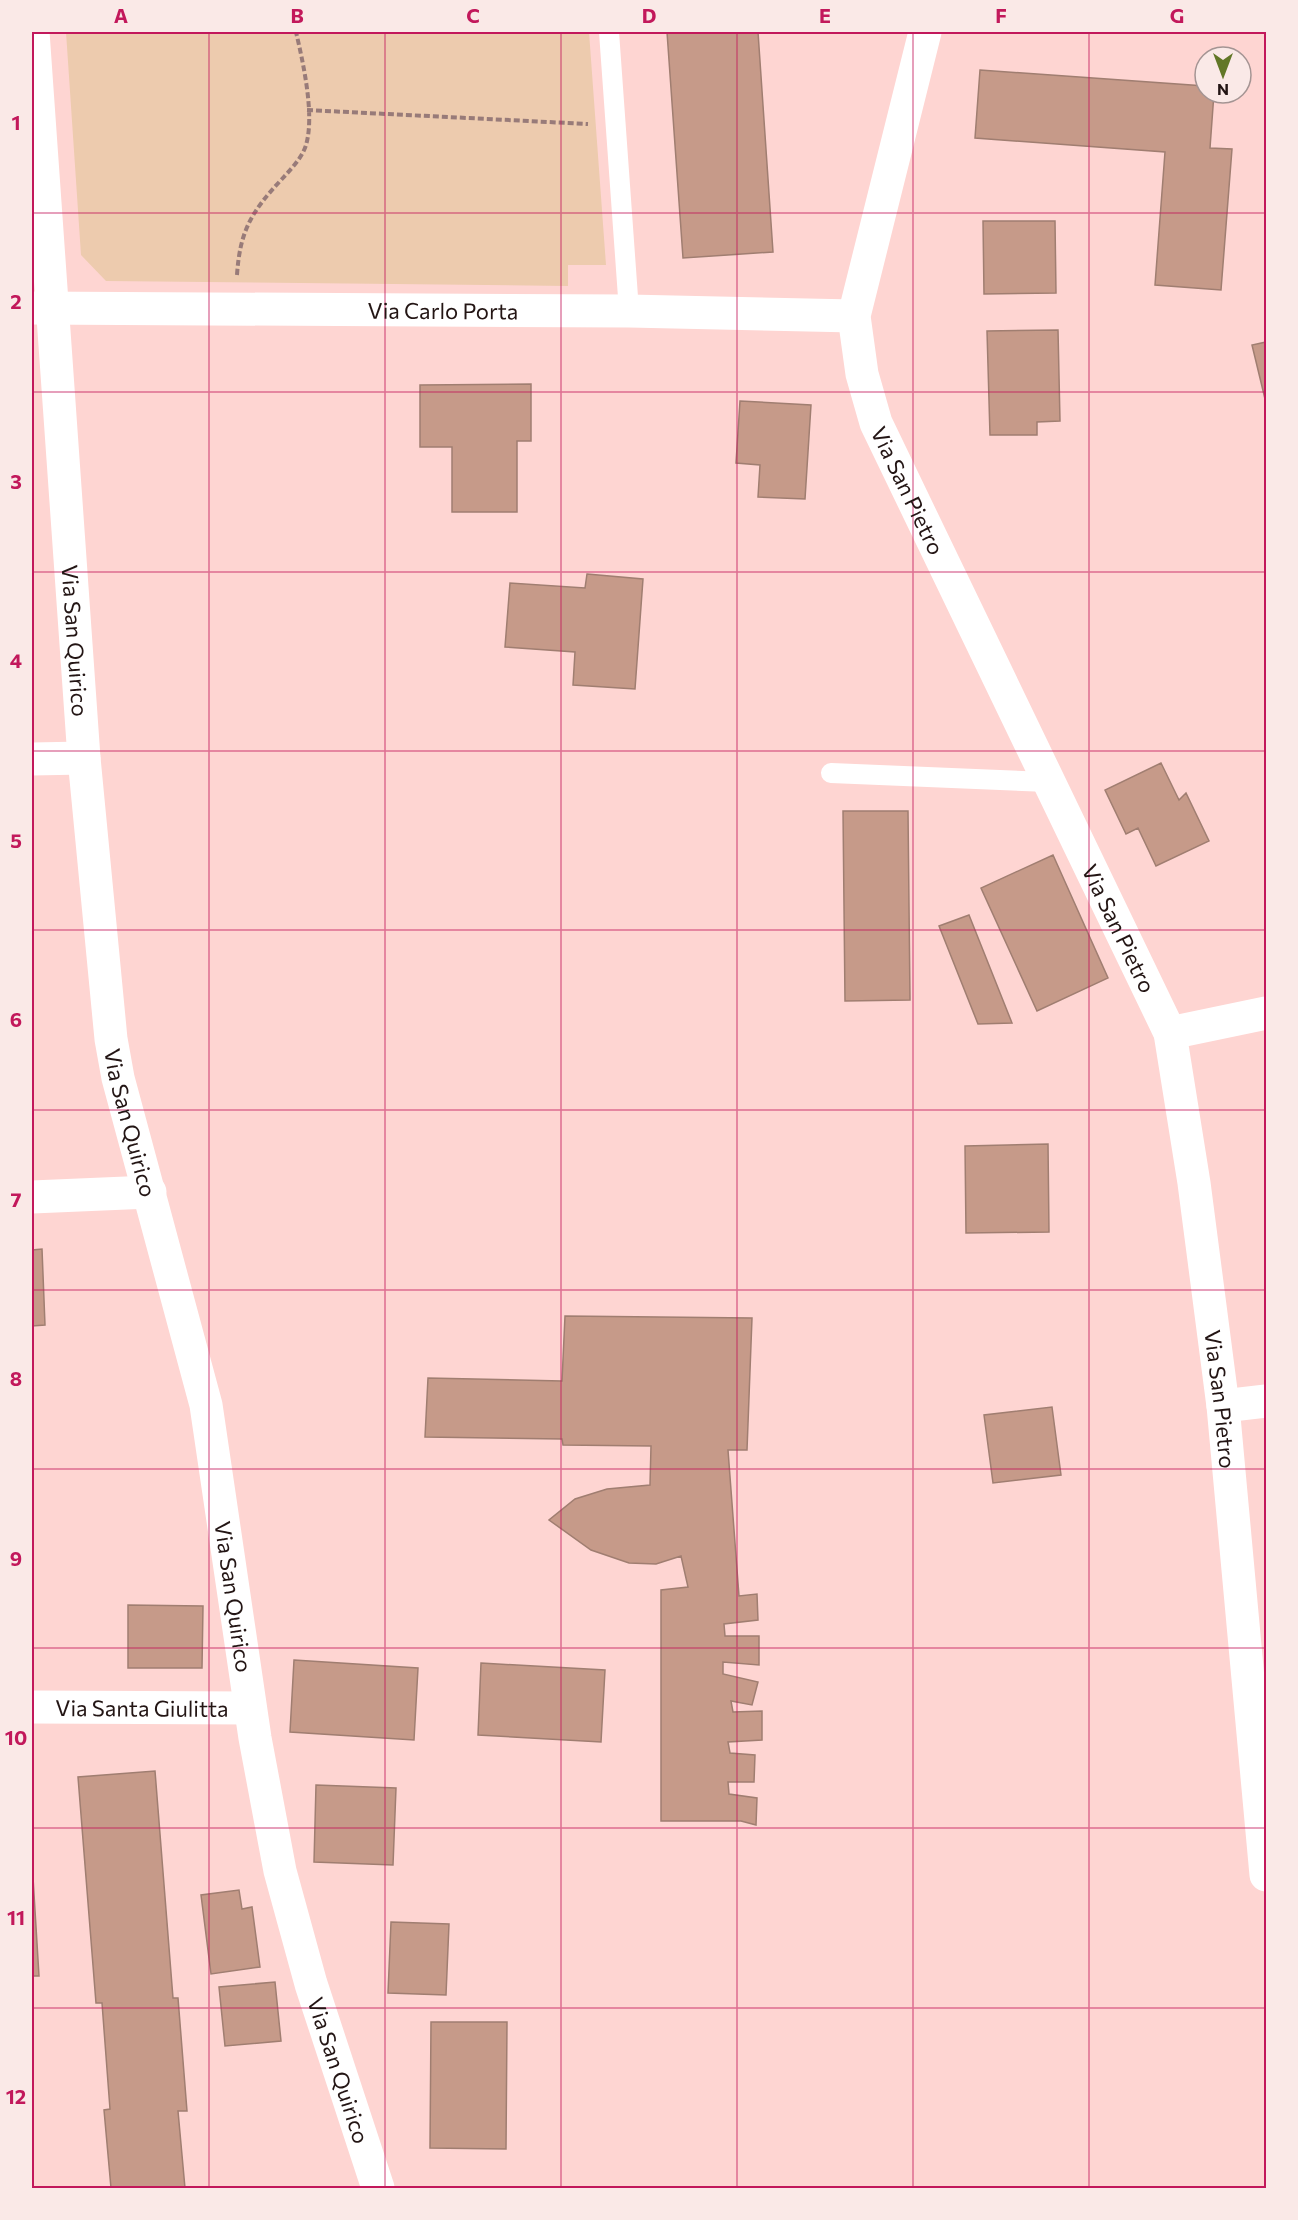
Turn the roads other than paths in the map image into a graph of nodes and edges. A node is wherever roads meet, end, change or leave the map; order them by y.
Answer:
1 (33, 32) edge
2 (609, 32) edge
3 (925, 32) edge
4 (41, 309) edge
5 (629, 311) junction
6 (854, 316) junction
7 (84, 758) junction
8 (32, 759) edge
9 (831, 773) dead end
10 (1048, 782) junction
11 (1266, 1013) edge
12 (1170, 1034) junction
13 (150, 1192) junction
14 (32, 1197) edge
15 (1266, 1401) edge
16 (1223, 1406) junction
17 (32, 1707) edge
18 (250, 1708) junction
19 (1266, 1875) edge
20 (378, 2188) edge

1 - 4 street, Via San Quirico
2 - 5 lane
3 - 6 street, Via San Pietro
4 - 5 street, Via Carlo Porta
4 - 7 street, Via San Quirico
5 - 6 street, Via Carlo Porta
6 - 10 street, Via San Pietro
7 - 8 street
7 - 13 street, Via San Quirico
9 - 10 lane
10 - 12 street, Via San Pietro
11 - 12 street
12 - 16 street, Via San Pietro
13 - 14 street
13 - 18 street, Via San Quirico
15 - 16 street
16 - 19 street, Via San Pietro
17 - 18 street, Via Santa Giulitta
18 - 20 street, Via San Quirico

